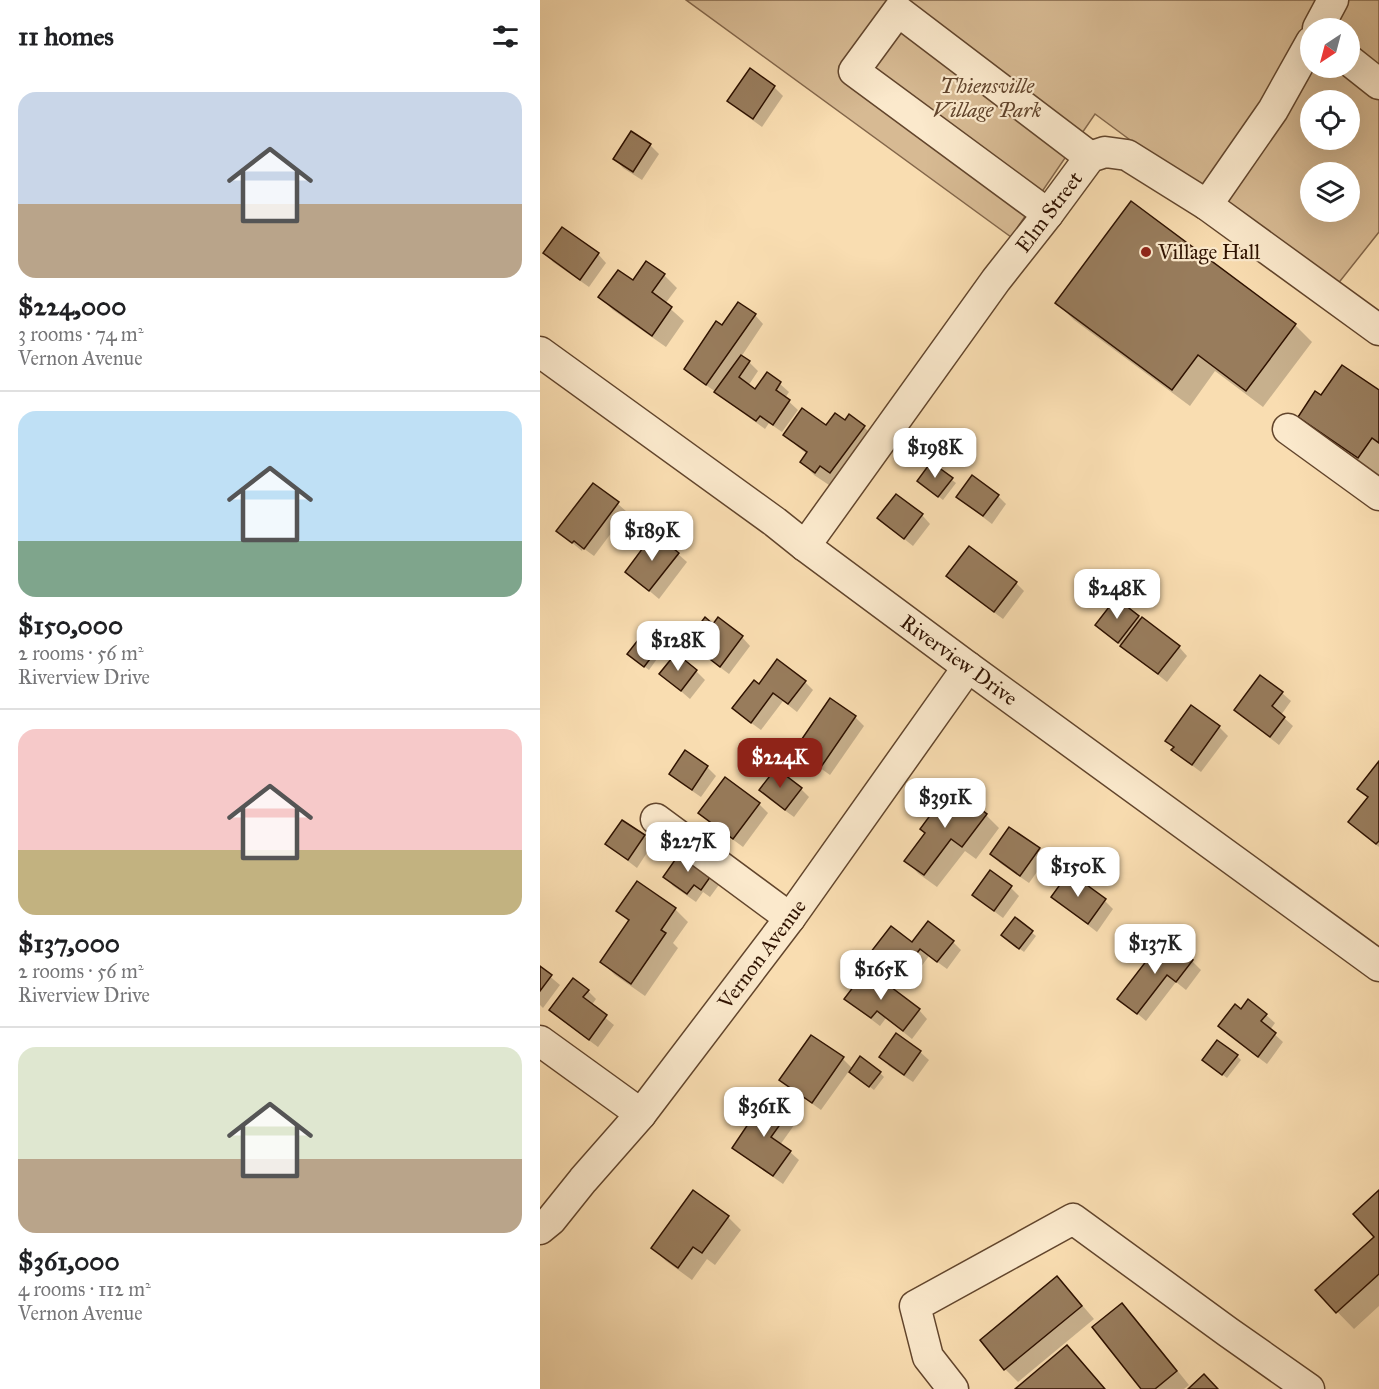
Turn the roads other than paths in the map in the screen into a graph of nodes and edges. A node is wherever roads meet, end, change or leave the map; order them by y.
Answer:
1 (1333, 0) edge
2 (1323, 18) edge
3 (1300, 62) edge
4 (1360, 69) edge
5 (1379, 84) edge
6 (1090, 157) junction
7 (1207, 204) junction
8 (1048, 214) junction
9 (1379, 330) edge
10 (540, 352) edge
11 (1288, 429) dead end
12 (1379, 495) edge
13 (805, 546) junction
14 (968, 667) junction
15 (656, 819) dead end
16 (790, 918) junction
17 (1379, 966) edge
18 (540, 1041) edge
19 (641, 1114) junction
20 (540, 1229) edge
21 (953, 1389) edge
22 (1309, 1389) edge

1 - 2 street
3 - 7 street
4 - 5 street
6 - 7 street, Elm Street
6 - 8 street, Elm Street
6 - 8 street
7 - 9 street, Elm Street
8 - 13 street, Elm Street
10 - 13 street, Riverview Drive
11 - 12 street
13 - 14 street, Riverview Drive
14 - 16 street, Vernon Avenue
14 - 17 street, Riverview Drive
15 - 16 street
16 - 19 street, Vernon Avenue
18 - 19 street
19 - 20 street, Vernon Avenue
21 - 22 street

